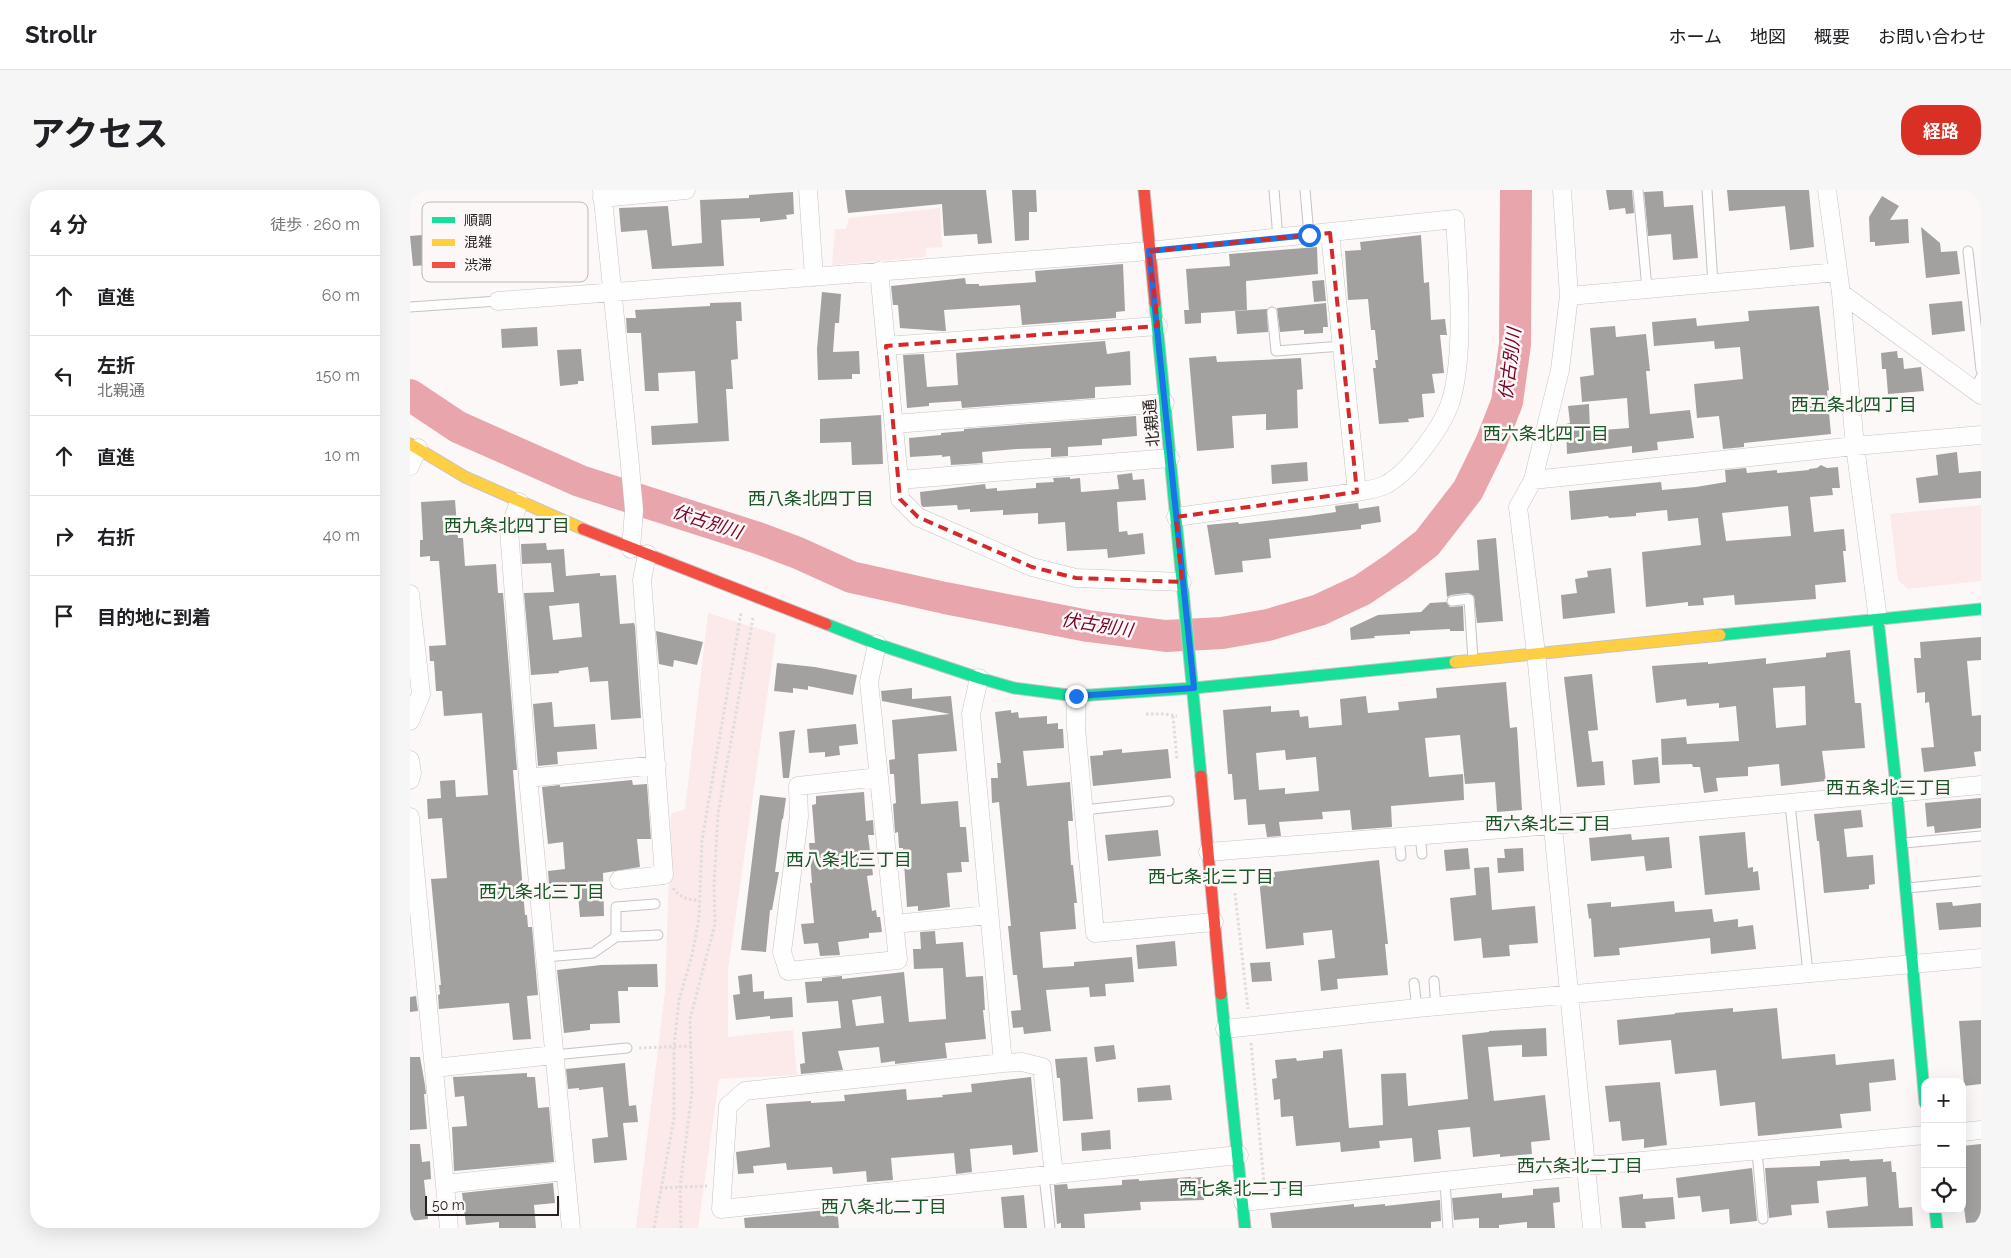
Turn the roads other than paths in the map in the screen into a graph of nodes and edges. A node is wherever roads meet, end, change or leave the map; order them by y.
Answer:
1 (686, 190) edge
2 (808, 190) edge
3 (1144, 190) edge
4 (1274, 190) edge
5 (1305, 190) edge
6 (1562, 190) edge
7 (1638, 190) edge
8 (1707, 190) edge
9 (1827, 190) edge
10 (602, 194) edge
11 (1330, 232) junction
12 (1309, 235) junction
13 (1278, 238) junction
14 (1149, 251) junction
15 (1968, 251) dead end
16 (879, 271) junction
17 (1838, 272) junction
18 (814, 277) junction
19 (1713, 284) junction
20 (1647, 289) junction
21 (613, 293) junction
22 (1841, 293) junction
23 (1569, 296) junction
24 (498, 301) joint
25 (410, 307) edge
26 (1272, 312) dead end
27 (1158, 326) junction
28 (886, 346) junction
29 (1342, 346) junction
30 (1981, 370) edge
31 (1979, 387) edge
32 (1165, 403) junction
33 (894, 424) junction
34 (1981, 435) edge
35 (414, 446) edge
36 (1856, 446) junction
37 (1170, 458) junction
38 (410, 466) edge
39 (899, 480) junction
40 (1533, 480) junction
41 (1357, 492) junction
42 (519, 502) junction
43 (1176, 517) junction
44 (639, 552) junction
45 (1182, 582) junction
46 (410, 594) edge
47 (1452, 601) dead end
48 (1981, 609) edge
49 (1878, 619) junction
50 (877, 644) junction
51 (1536, 653) junction
52 (1473, 660) junction
53 (979, 678) junction
54 (1194, 688) junction
55 (1076, 696) junction
56 (410, 721) edge
57 (410, 760) edge
58 (656, 765) junction
59 (879, 777) junction
60 (528, 778) junction
61 (410, 780) edge
62 (1981, 785) edge
63 (1897, 794) junction
64 (1169, 802) dead end
65 (1790, 804) junction
66 (1084, 810) junction
67 (410, 817) edge
68 (1553, 825) junction
69 (1420, 836) junction
70 (1981, 836) edge
71 (1399, 837) junction
72 (1901, 843) junction
73 (1208, 852) junction
74 (1422, 854) dead end
75 (1401, 856) dead end
76 (620, 880) dead end
77 (1981, 881) edge
78 (1905, 888) junction
79 (654, 904) dead end
80 (989, 915) junction
81 (1214, 922) junction
82 (894, 924) junction
83 (658, 935) dead end
84 (616, 937) junction
85 (545, 957) junction
86 (1981, 958) edge
87 (1912, 964) junction
88 (1808, 973) junction
89 (1434, 981) dead end
90 (1414, 983) dead end
91 (1569, 995) junction
92 (1436, 1007) junction
93 (1417, 1008) junction
94 (1225, 1029) junction
95 (627, 1048) road end
96 (554, 1055) junction
97 (1003, 1063) junction
98 (434, 1068) junction
99 (1923, 1078) edge
100 (1981, 1130) edge
101 (1966, 1132) edge
102 (1921, 1135) edge
103 (1757, 1151) junction
104 (1239, 1155) junction
105 (1586, 1166) junction
106 (565, 1171) junction
107 (1049, 1175) junction
108 (1445, 1180) junction
109 (445, 1184) junction
110 (1243, 1202) junction
111 (1935, 1213) edge
112 (1764, 1219) dead end
113 (449, 1228) edge
114 (571, 1228) edge
115 (1050, 1228) edge
116 (1245, 1228) edge
117 (1448, 1228) edge
118 (1592, 1228) edge
119 (1937, 1228) edge

1 - 10 street
2 - 18 street
3 - 14 street, 北親通
4 - 13 lane
5 - 12 lane
6 - 23 street
7 - 20 lane
8 - 19 lane
9 - 17 street
10 - 21 street
11 - 12 street
11 - 29 street
11 - 41 street
12 - 13 street
13 - 14 street
14 - 16 street
14 - 27 street, 北親通
15 - 30 lane
16 - 18 street
16 - 28 street
17 - 19 street
17 - 22 street
18 - 21 street
19 - 20 street
20 - 23 street
21 - 24 street
21 - 44 street
22 - 31 street
22 - 36 street
23 - 40 street
24 - 25 lane
26 - 29 lane
27 - 28 street
27 - 32 street, 北親通
28 - 33 street
29 - 41 street
32 - 33 street
32 - 37 street, 北親通
33 - 39 street
34 - 36 street
35 - 38 street
35 - 42 street
36 - 40 street
36 - 49 street
37 - 39 street
37 - 43 street, 北親通
39 - 45 street
40 - 51 street
41 - 43 street
42 - 44 street
42 - 60 street
43 - 45 street, 北親通
44 - 50 street
44 - 58 street
45 - 54 street, 北親通
46 - 56 street
47 - 52 lane
48 - 49 street
49 - 51 street
49 - 63 street
50 - 53 street
50 - 59 street
51 - 52 street
51 - 68 street
52 - 54 street
53 - 55 street
53 - 80 street
54 - 55 street
54 - 73 street, 北親通
55 - 66 street
57 - 61 street
58 - 60 street
58 - 76 street
59 - 82 street
59 - 82 street
60 - 85 street
62 - 63 street
63 - 65 street
63 - 72 street
64 - 66 lane
65 - 68 street
65 - 88 lane
66 - 81 street
67 - 98 street
68 - 69 street
68 - 91 street
69 - 71 street
69 - 74 lane
70 - 72 lane
71 - 73 street
71 - 75 lane
72 - 78 street
73 - 81 street, 北親通
77 - 78 lane
78 - 87 street
79 - 84 lane
80 - 82 street
80 - 97 street
81 - 94 street, 北親通
83 - 84 lane
84 - 85 lane
85 - 96 street
86 - 87 street
87 - 88 street
87 - 99 street
88 - 91 street
89 - 92 lane
90 - 93 lane
91 - 92 street
91 - 105 street
92 - 93 street
93 - 94 street
94 - 104 street, 北親通
95 - 96 lane
96 - 98 street
96 - 106 street
97 - 107 street
97 - 107 street
98 - 109 street
100 - 101 street
102 - 103 street
103 - 105 street
103 - 112 lane
104 - 107 street
104 - 110 street, 北親通
105 - 108 street
105 - 118 street
106 - 109 street
106 - 114 street
107 - 115 lane
108 - 110 street
108 - 117 lane
109 - 113 street
110 - 116 street, 北親通
111 - 119 street

